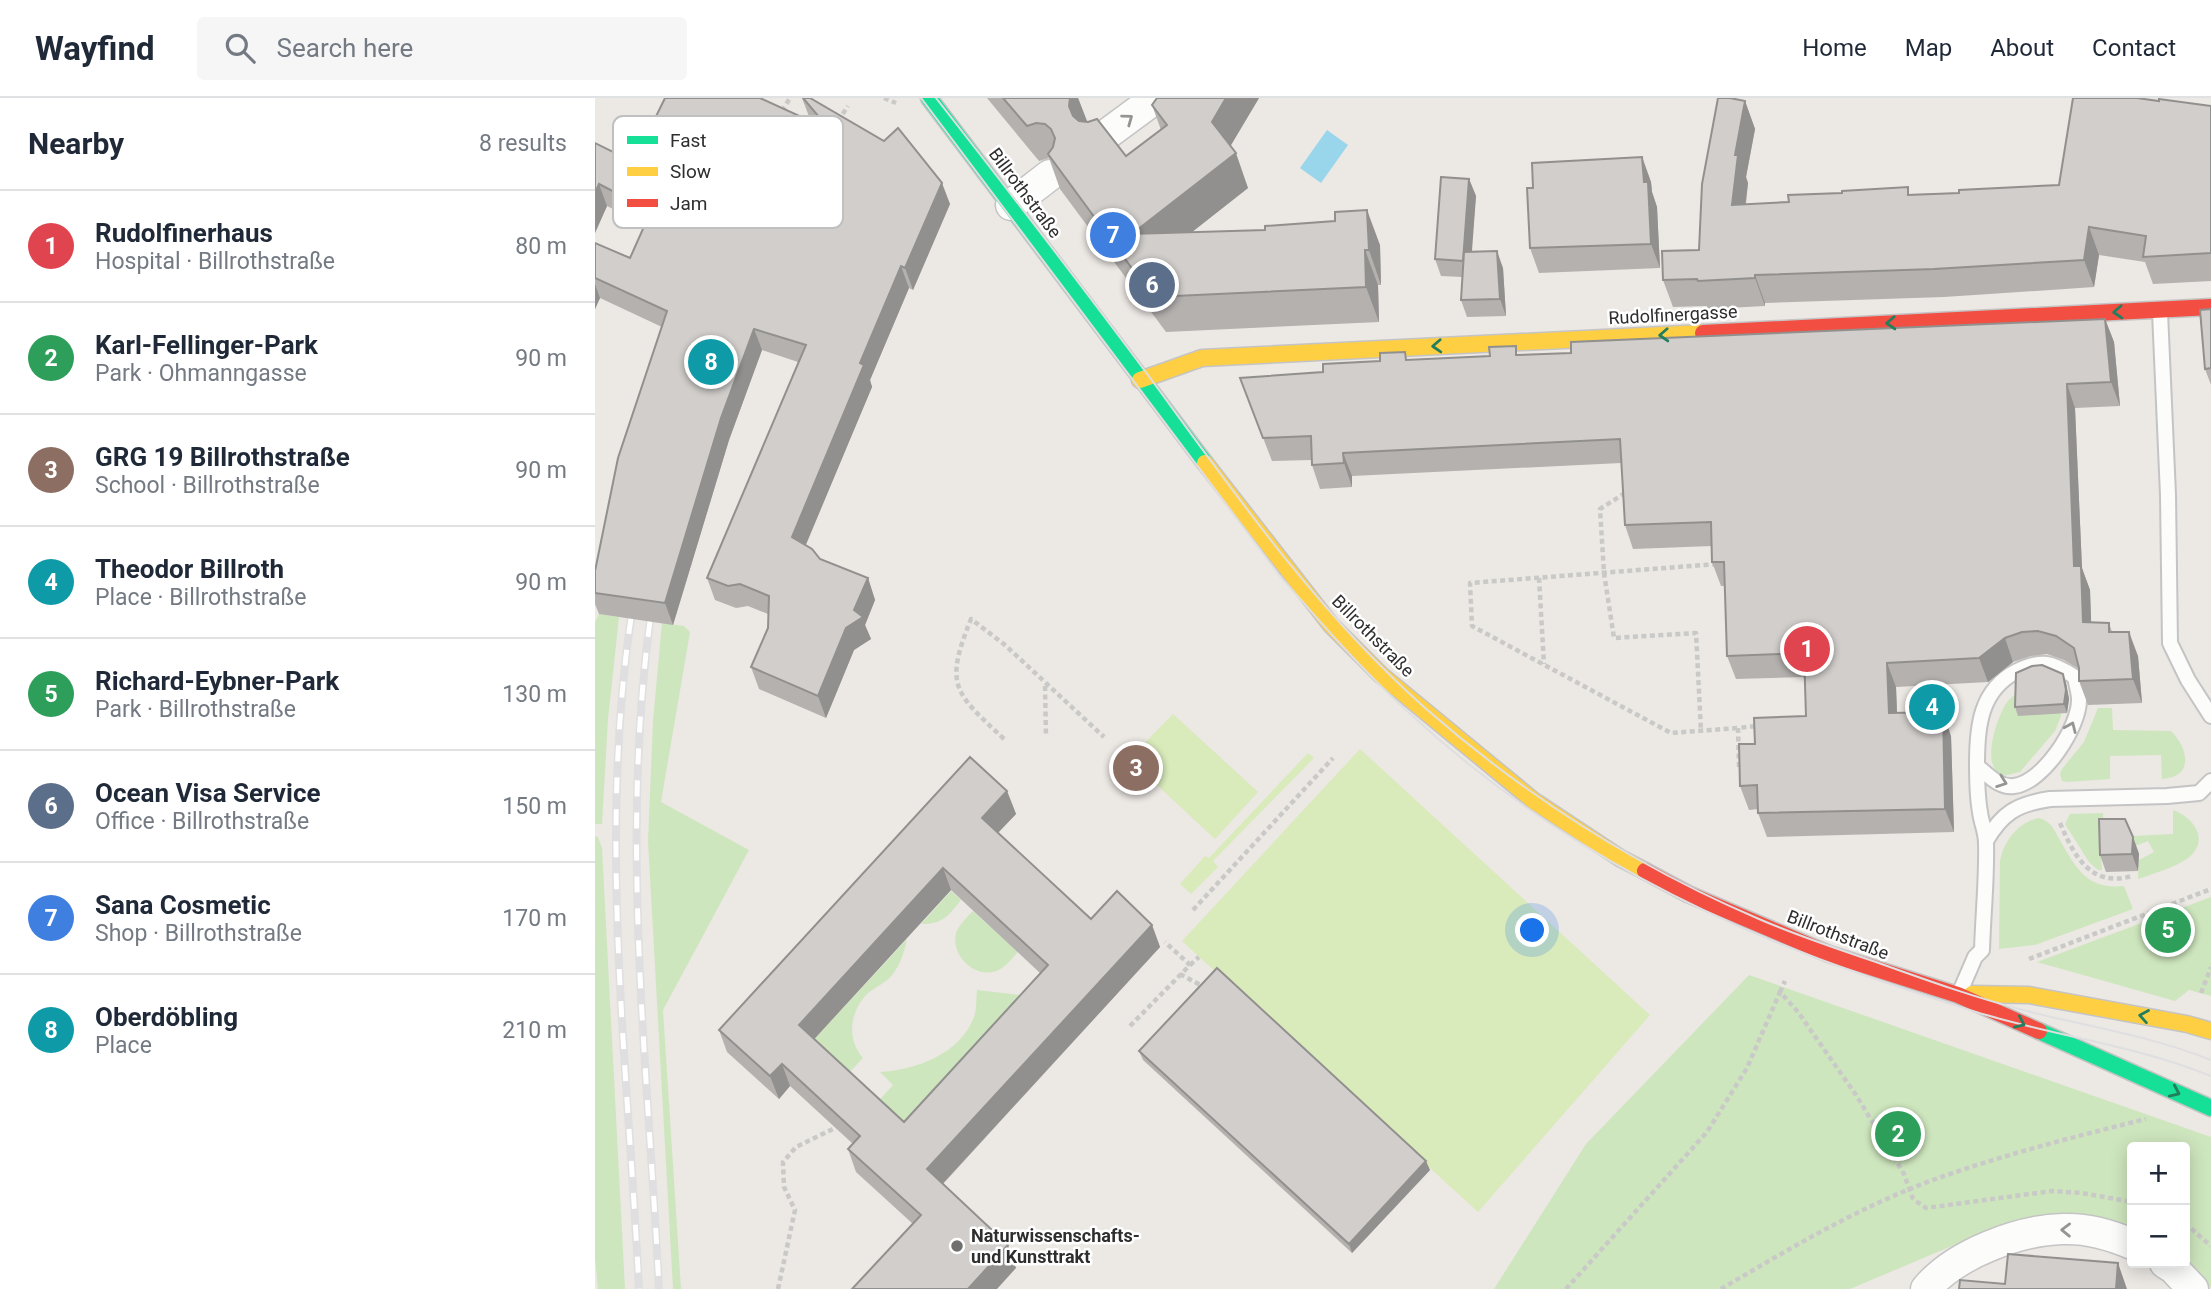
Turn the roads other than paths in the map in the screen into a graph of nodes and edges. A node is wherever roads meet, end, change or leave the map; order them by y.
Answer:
1 (929, 98) edge
2 (1156, 98) edge
3 (1099, 140) edge
4 (1050, 175) edge
5 (1011, 205) junction
6 (2211, 307) edge
7 (2159, 310) junction
8 (1140, 380) junction
9 (2211, 716) edge
10 (1977, 766) junction
11 (2031, 780) junction
12 (2211, 781) edge
13 (2033, 802) junction
14 (1986, 841) junction
15 (1958, 995) junction
16 (2211, 1031) edge
17 (2211, 1108) edge
18 (2127, 1242) edge
19 (2173, 1268) edge
20 (1923, 1288) edge
21 (2193, 1289) edge

1 - 5 main road, Billrothstraße
3 -> 2 street
4 - 5 street
5 - 8 main road, Billrothstraße
6 - 7 main road, Rudolfinergasse
7 -> 8 main road, Rudolfinergasse
7 - 9 lane
8 - 15 main road, Billrothstraße
10 -> 11 lane
11 -> 10 lane
10 - 14 lane
11 - 13 lane
12 - 13 lane
13 - 14 lane
14 - 15 lane
16 -> 15 main road, Billrothstraße
15 -> 17 main road, Billrothstraße
18 -> 20 street
19 - 21 street

